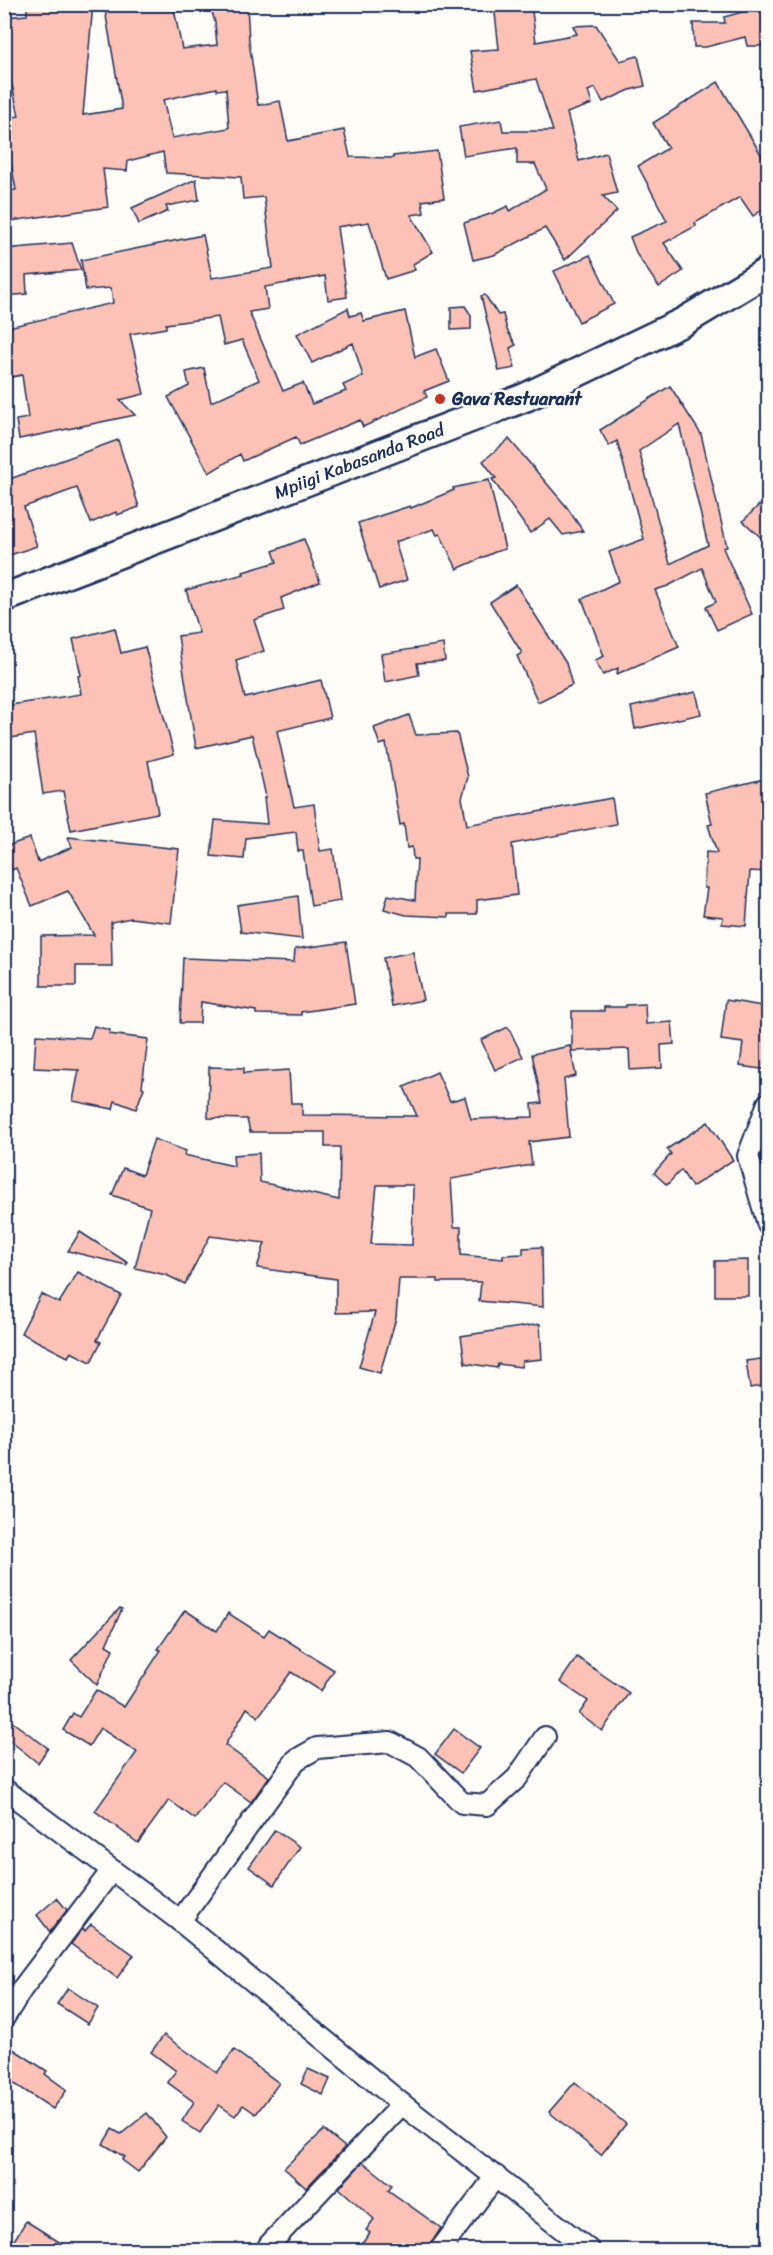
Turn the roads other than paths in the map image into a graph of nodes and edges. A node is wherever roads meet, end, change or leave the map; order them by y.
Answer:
1 (768, 270) edge
2 (4, 598) edge
3 (768, 1103) edge
4 (768, 1226) edge
5 (545, 1737) dead end
6 (4, 1789) edge
7 (112, 1870) junction
8 (180, 1921) junction
9 (4, 2018) edge
10 (402, 2103) junction
11 (496, 2176) junction
12 (269, 2245) dead end
13 (580, 2248) edge
14 (440, 2250) edge

1 - 2 main road, Mpiigi Kabasanda Road
3 - 4 street
5 - 8 street
6 - 7 street
7 - 8 street
7 - 9 street
8 - 10 street
10 - 11 street
10 - 12 street
11 - 13 street
11 - 14 street

